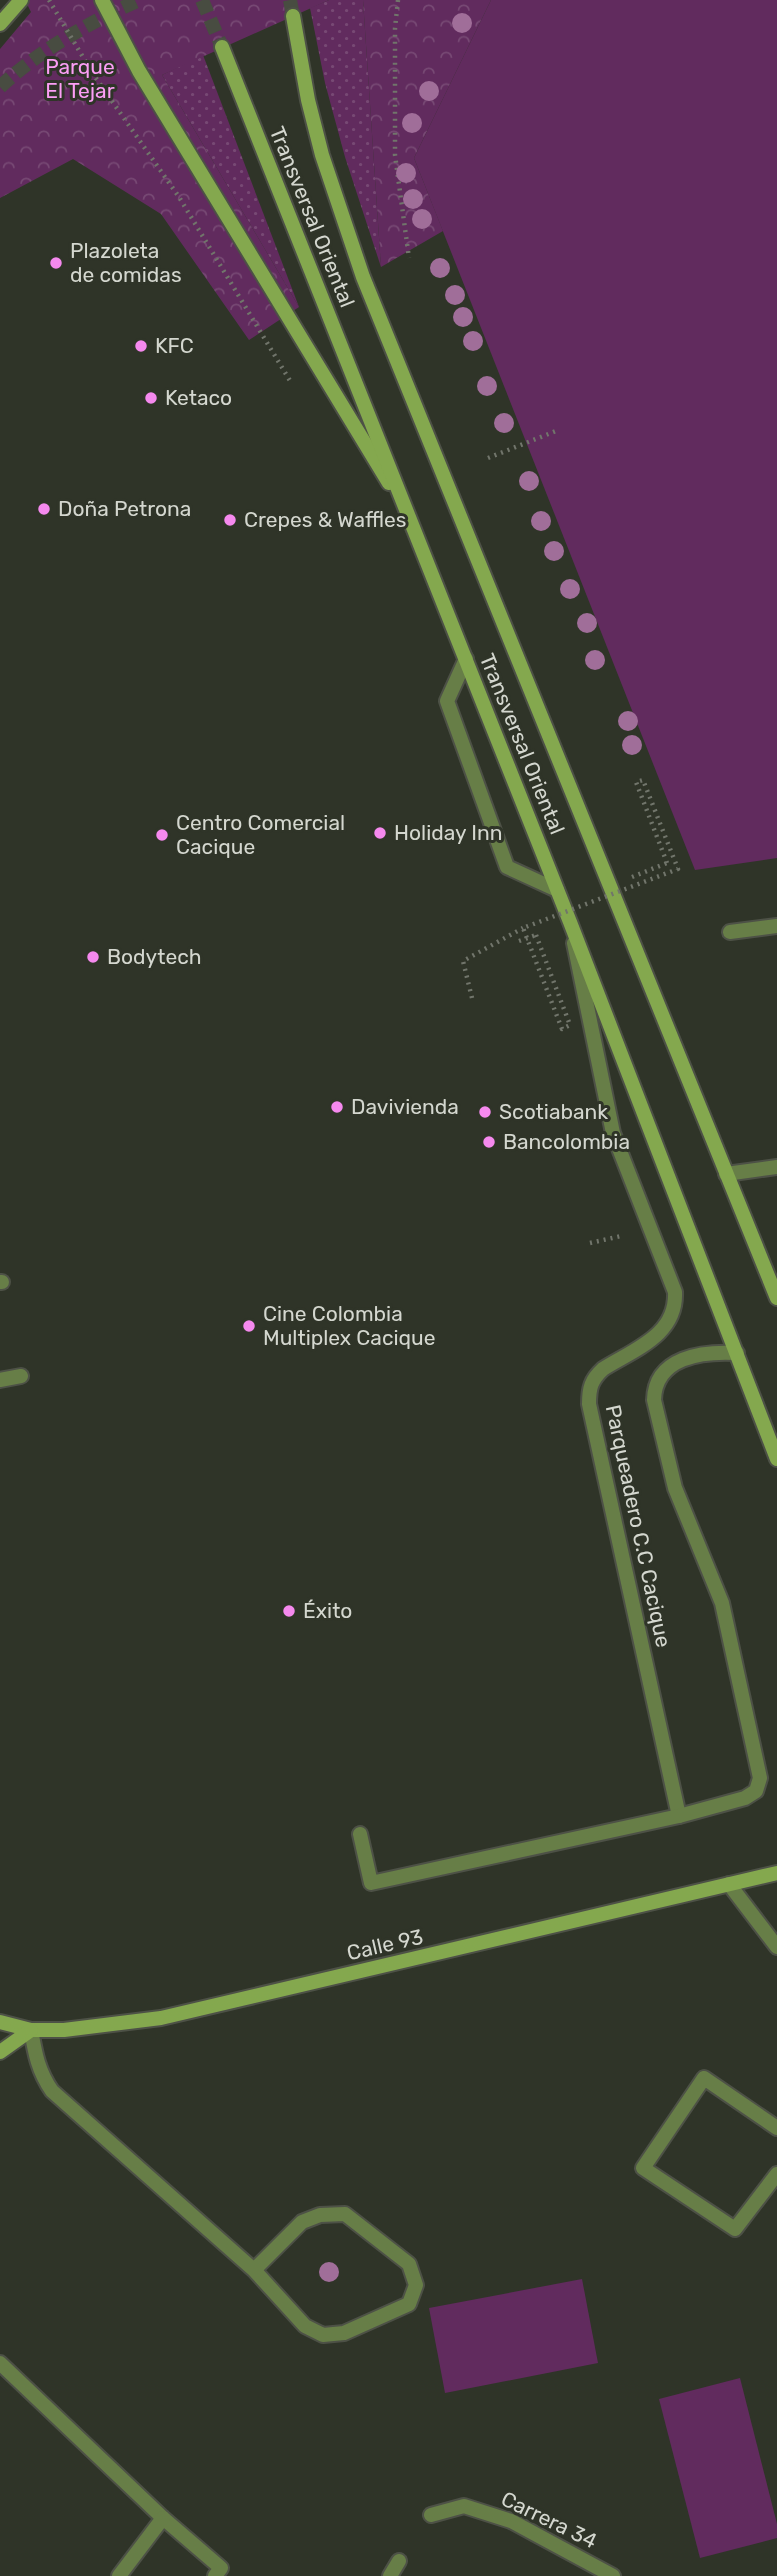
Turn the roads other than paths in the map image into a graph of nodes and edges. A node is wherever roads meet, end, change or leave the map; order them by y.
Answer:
1 (21, 0) edge
2 (102, 0) edge
3 (293, 16) tunnel mouth
4 (0, 24) edge
5 (222, 47) tunnel mouth
6 (411, 518) junction
7 (466, 659) junction
8 (557, 890) junction
9 (570, 922) junction
10 (777, 926) edge
11 (730, 932) dead end
12 (777, 1167) edge
13 (726, 1174) junction
14 (777, 1298) edge
15 (737, 1353) junction
16 (21, 1376) dead end
17 (0, 1380) edge
18 (777, 1459) edge
19 (679, 1816) junction
20 (360, 1834) dead end
21 (777, 1873) edge
22 (729, 1884) junction
23 (777, 1947) edge
24 (0, 2022) edge
25 (32, 2030) junction
26 (0, 2052) edge
27 (777, 2128) edge
28 (777, 2174) edge
29 (254, 2270) junction
30 (0, 2363) edge
31 (431, 2515) dead end
32 (163, 2518) junction
33 (400, 2561) dead end
34 (119, 2576) edge
35 (215, 2576) edge
36 (390, 2576) edge
37 (613, 2576) edge

1 - 4 main road
2 - 6 main road
3 - 13 main road, Transversal Oriental
5 - 6 main road, Transversal Oriental
6 - 7 main road, Transversal Oriental
7 - 8 main road, Transversal Oriental
7 - 8 street
8 - 9 main road, Transversal Oriental
9 - 15 main road, Transversal Oriental
9 - 19 street, Parqueadero C.C Cacique
10 - 11 street
12 - 13 street
13 - 14 main road, Transversal Oriental
15 - 18 main road, Transversal Oriental
15 - 19 street, Parqueadero C.C Cacique
16 - 17 street
19 - 20 street, Parqueadero C.C Cacique
21 - 22 main road, Calle 93
22 - 23 street
22 - 25 main road, Calle 93
24 - 25 main road, Calle 93
25 - 26 main road
25 - 29 street
27 - 28 street
29 - 29 street
30 - 32 street
31 - 37 street, Carrera 34
32 - 34 street
32 - 35 street
33 - 36 street

